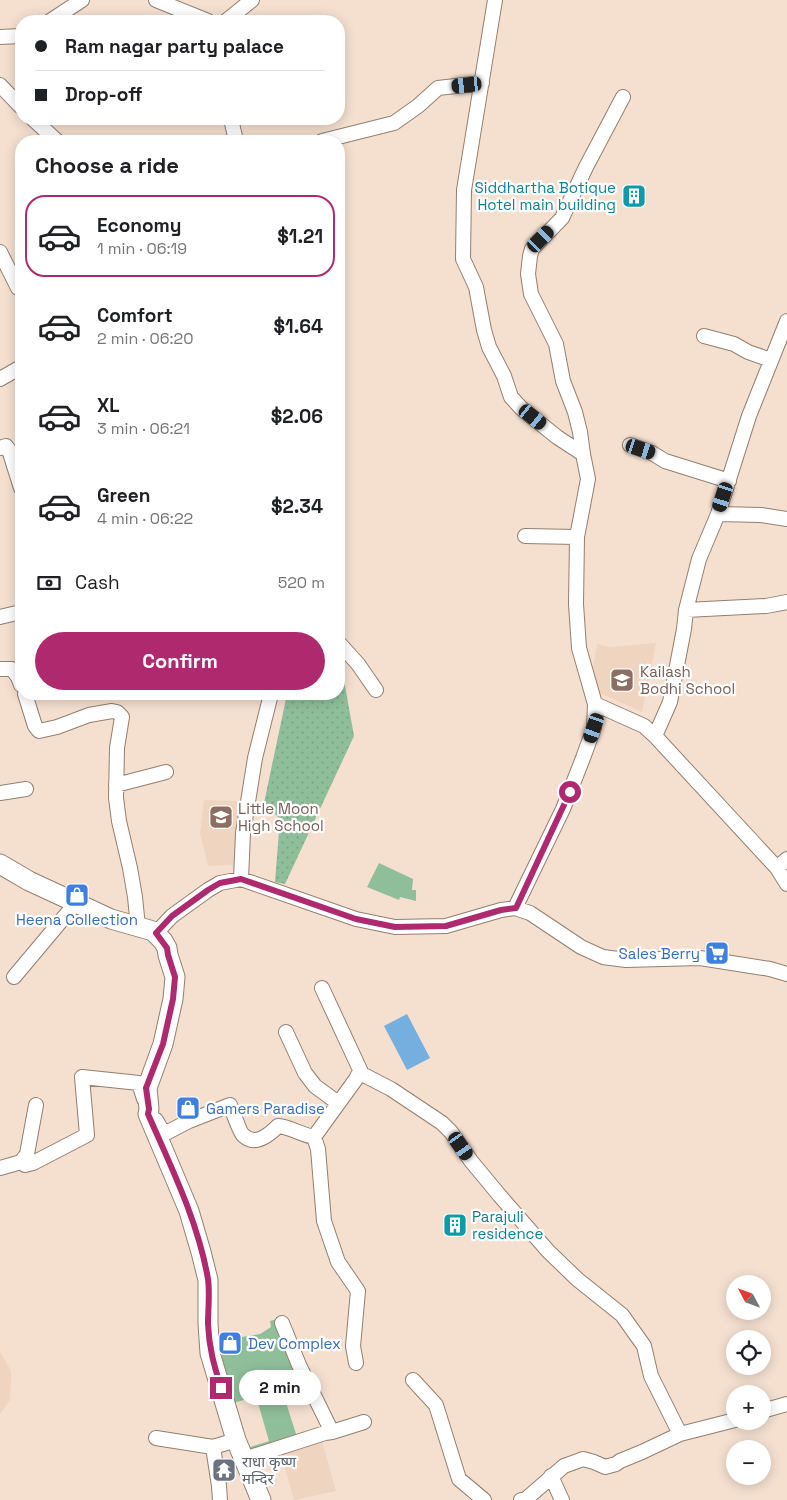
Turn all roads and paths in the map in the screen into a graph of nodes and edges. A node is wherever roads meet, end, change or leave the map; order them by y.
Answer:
1 (82, 0) edge
2 (156, 0) edge
3 (252, 0) edge
4 (495, 0) edge
5 (59, 15) edge
6 (193, 15) edge
7 (233, 15) edge
8 (15, 36) edge
9 (0, 37) edge
10 (482, 83) junction
11 (0, 85) edge
12 (623, 97) dead end
13 (15, 100) edge
14 (40, 125) edge
15 (50, 135) edge
16 (345, 135) edge
17 (0, 252) edge
18 (15, 282) edge
19 (787, 321) edge
20 (704, 336) dead end
21 (771, 360) junction
22 (15, 370) edge
23 (0, 379) edge
24 (630, 445) dead end
25 (0, 448) edge
26 (583, 454) junction
27 (15, 469) edge
28 (729, 481) junction
29 (718, 514) junction
30 (787, 518) edge
31 (525, 536) dead end
32 (577, 537) junction
33 (787, 602) edge
34 (686, 610) junction
35 (15, 613) edge
36 (0, 617) edge
37 (345, 650) edge
38 (0, 669) edge
39 (15, 673) edge
40 (376, 690) dead end
41 (27, 700) edge
42 (270, 700) edge
43 (595, 704) junction
44 (655, 736) junction
45 (166, 772) dead end
46 (116, 785) junction
47 (26, 789) dead end
48 (0, 793) edge
49 (782, 863) edge
50 (0, 864) edge
51 (241, 879) junction
52 (787, 884) edge
53 (76, 903) junction
54 (516, 908) junction
55 (138, 927) junction
56 (156, 933) junction
57 (786, 971) edge
58 (14, 977) dead end
59 (322, 988) dead end
60 (286, 1032) dead end
61 (362, 1074) junction
62 (338, 1103) junction
63 (36, 1105) dead end
64 (149, 1111) junction
65 (314, 1137) junction
66 (21, 1162) junction
67 (0, 1168) edge
68 (282, 1323) dead end
69 (356, 1363) dead end
70 (413, 1380) dead end
71 (787, 1404) edge
72 (771, 1408) edge
73 (364, 1422) dead end
74 (726, 1422) edge
75 (332, 1432) junction
76 (680, 1434) junction
77 (156, 1438) dead end
78 (236, 1440) junction
79 (213, 1446) junction
80 (244, 1459) junction
81 (550, 1476) junction
82 (220, 1500) edge
83 (261, 1500) edge
84 (484, 1500) edge
85 (521, 1500) edge
86 (562, 1500) edge

1 - 5 street
2 - 6 street
3 - 7 street
4 - 10 street
8 - 9 street
10 - 16 street
10 - 26 street
11 - 13 street
12 - 26 street
14 - 15 street
17 - 18 street
19 - 21 street
20 - 21 street
21 - 28 street
22 - 23 street
24 - 28 street
25 - 27 street
26 - 32 street
28 - 29 street
29 - 30 street
29 - 34 street
31 - 32 street
32 - 43 street
33 - 34 street
34 - 44 street
35 - 36 street
37 - 40 street
38 - 39 street
41 - 46 street
42 - 51 street
43 - 44 street
43 - 54 street
44 - 49 street
45 - 46 street
46 - 55 street
47 - 48 street
49 - 52 street
50 - 53 main road
51 - 54 street
51 - 56 street
53 - 55 main road
53 - 58 street
54 - 57 street
55 - 56 main road
56 - 64 main road
59 - 61 street
60 - 62 street
61 - 62 street
61 - 76 street
62 - 65 street
63 - 66 street
64 - 65 street
64 - 66 street
64 - 78 main road
65 - 69 street
66 - 67 street
68 - 75 street
70 - 84 street
71 - 72 street
73 - 75 street
74 - 76 street
75 - 80 street
76 - 81 street
77 - 79 street
78 - 79 street
78 - 80 main road
79 - 82 street
80 - 83 main road
81 - 85 street
81 - 86 street

